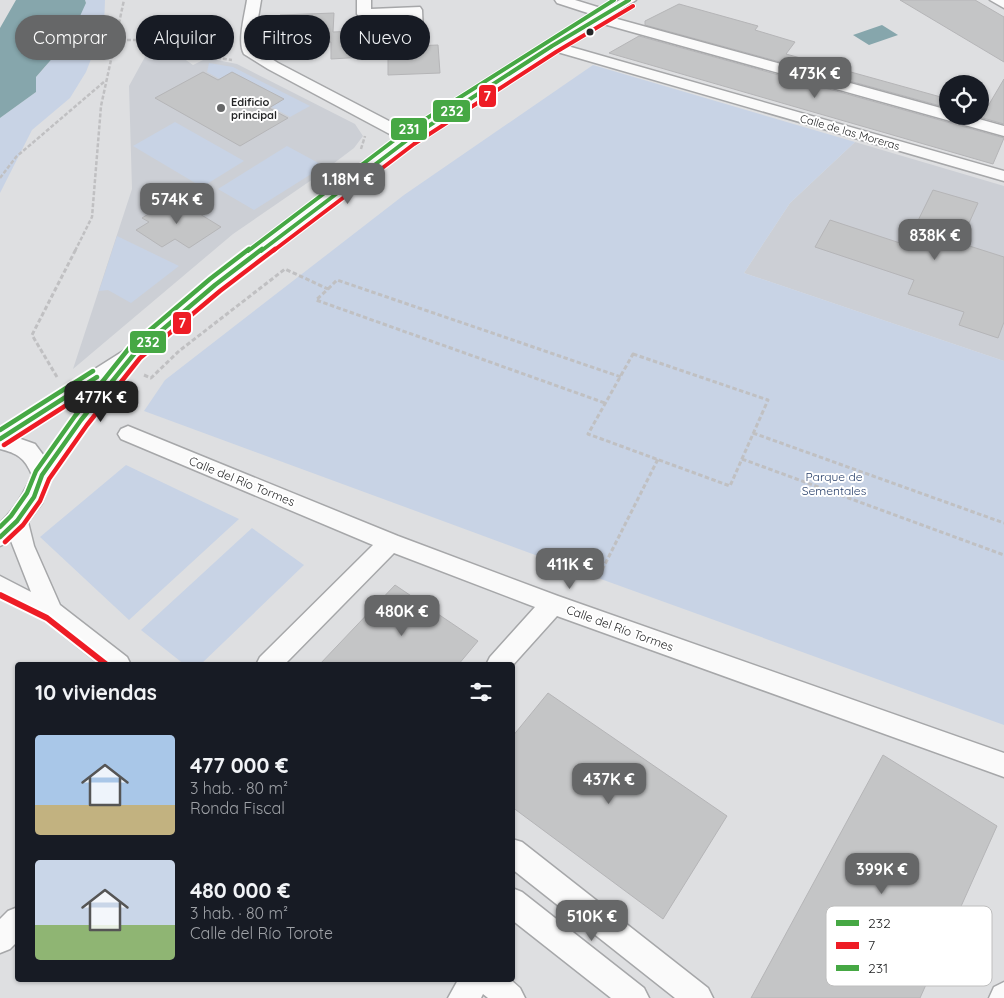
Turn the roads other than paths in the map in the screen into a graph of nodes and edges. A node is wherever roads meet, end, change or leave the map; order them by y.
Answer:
1 (254, 0) edge
2 (364, 0) edge
3 (562, 0) edge
4 (629, 0) edge
5 (998, 0) edge
6 (1004, 4) edge
7 (415, 15) edge
8 (601, 16) junction
9 (552, 46) junction
10 (939, 113) edge
11 (982, 125) edge
12 (1004, 131) edge
13 (410, 138) junction
14 (1003, 172) edge
15 (130, 359) junction
16 (128, 434) dead end
17 (0, 440) edge
18 (42, 475) junction
19 (17, 521) junction
20 (0, 537) edge
21 (390, 542) junction
22 (0, 586) edge
23 (553, 604) junction
24 (51, 612) junction
25 (115, 662) edge
26 (271, 662) edge
27 (501, 662) edge
28 (1004, 765) edge
29 (515, 854) edge
30 (515, 904) edge
31 (15, 924) edge
32 (0, 939) edge
33 (475, 982) edge
34 (491, 982) edge
35 (464, 998) edge
36 (510, 998) edge
37 (634, 998) edge
38 (698, 998) edge

1 - 13 street
2 - 7 street
3 - 8 street
4 - 8 street
5 - 6 street
8 - 9 street
8 - 10 street
9 - 13 street
9 - 14 street, Calle de las Moreras
11 - 12 street
13 - 15 street
15 - 17 street
15 - 18 street
16 - 21 street, Calle del Río Tormes
17 - 18 street
18 - 19 street
19 - 20 street
19 - 24 street
21 - 23 street, Calle del Río Tormes
21 - 26 street
22 - 24 street
23 - 27 street
23 - 28 street, Calle del Río Tormes
24 - 25 street
29 - 38 street
30 - 37 street
31 - 32 street
33 - 35 street
34 - 36 street

